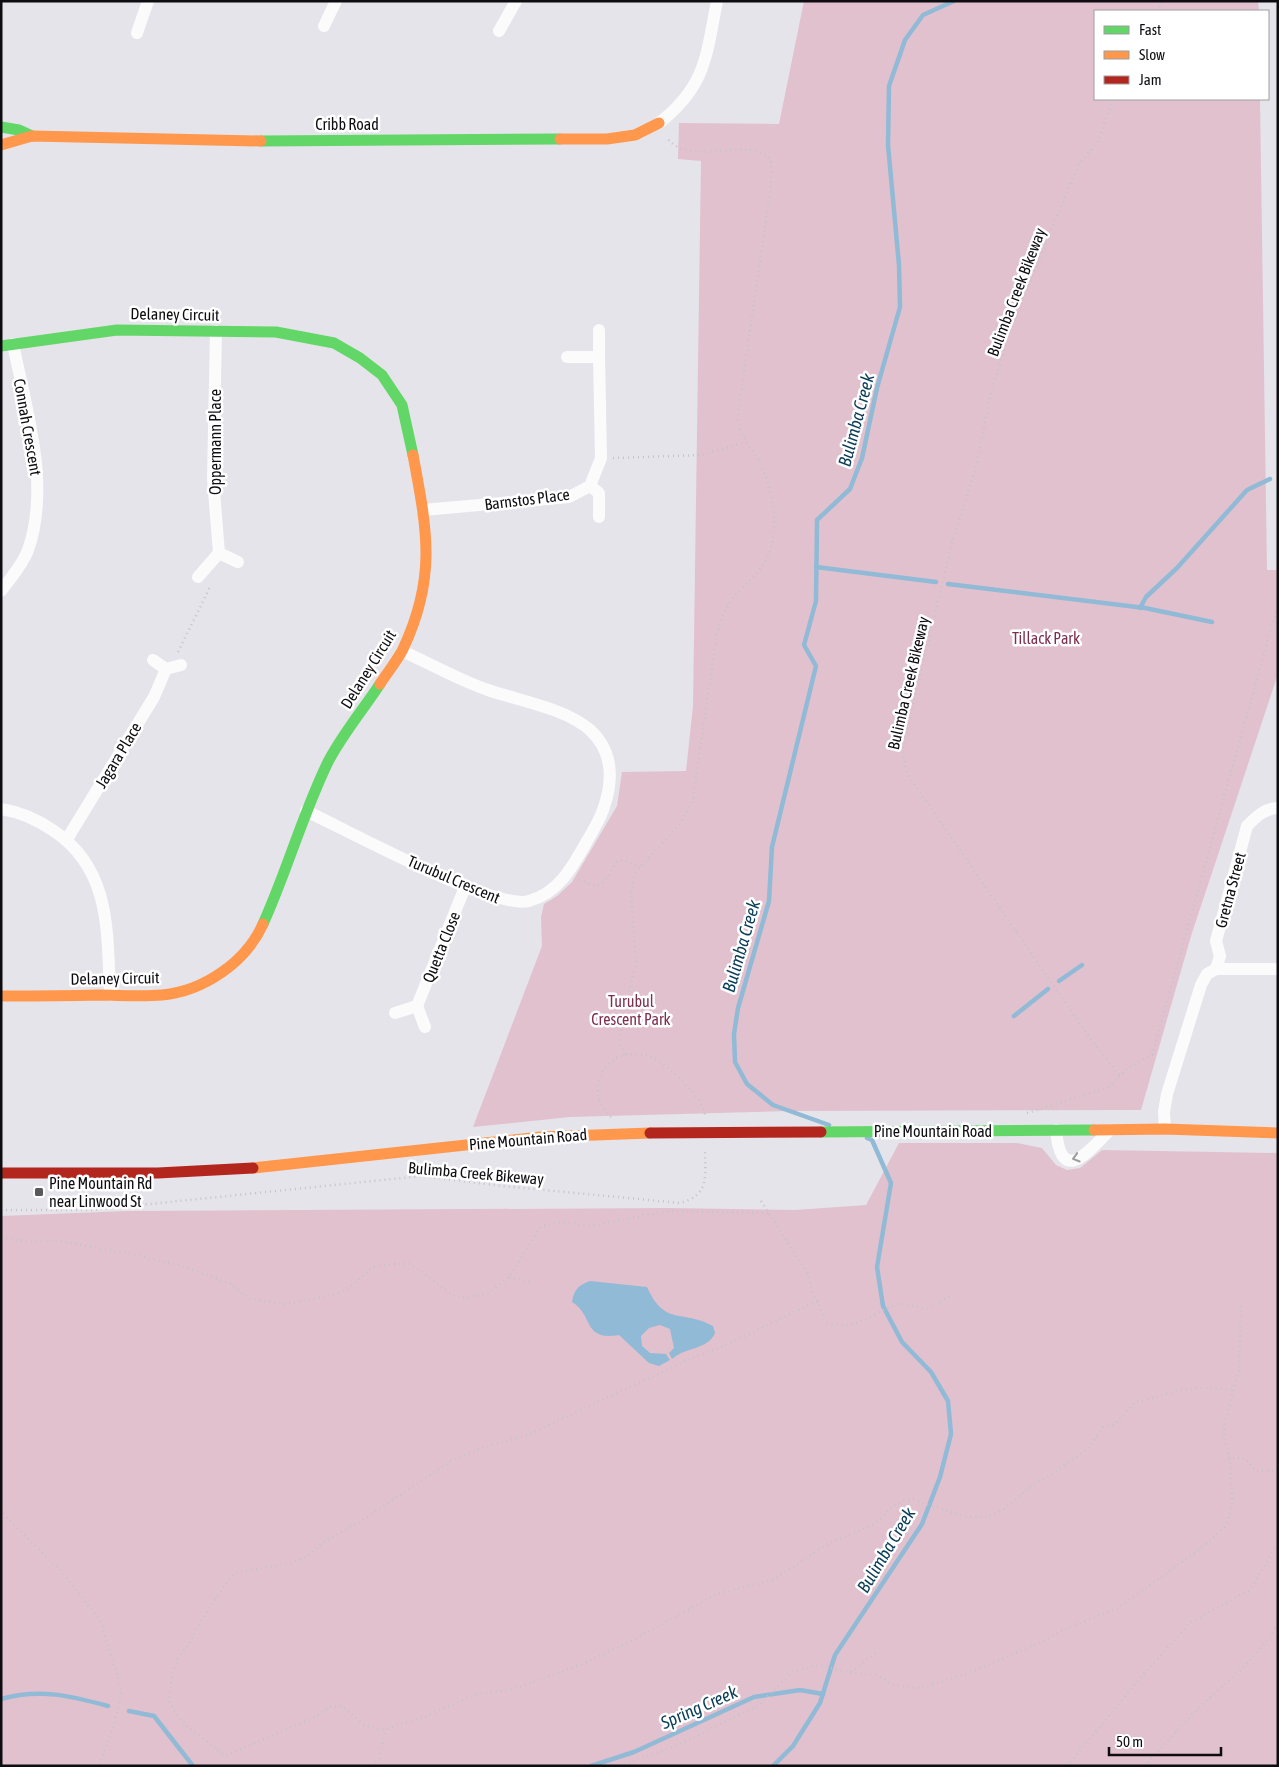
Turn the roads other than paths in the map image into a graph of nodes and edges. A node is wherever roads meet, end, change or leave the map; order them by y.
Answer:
1 (148, 1) edge
2 (336, 1) edge
3 (516, 1) edge
4 (717, 1) edge
5 (324, 26) dead end
6 (499, 31) dead end
7 (137, 33) dead end
8 (659, 123) joint
9 (1, 127) edge
10 (32, 136) junction
11 (1, 145) edge
12 (599, 330) dead end
13 (216, 331) junction
14 (7, 345) edge
15 (599, 357) junction
16 (567, 358) dead end
17 (590, 486) junction
18 (423, 510) junction
19 (599, 517) dead end
20 (219, 554) junction
21 (238, 562) dead end
22 (198, 577) dead end
23 (1, 591) edge
24 (402, 651) junction
25 (152, 660) dead end
26 (181, 665) dead end
27 (166, 670) junction
28 (1278, 808) edge
29 (1, 809) edge
30 (306, 811) junction
31 (67, 839) junction
32 (465, 887) junction
33 (1216, 969) junction
34 (1278, 969) edge
35 (110, 995) junction
36 (1, 996) edge
37 (417, 1006) junction
38 (395, 1014) dead end
39 (425, 1027) dead end
40 (1165, 1129) junction
41 (1056, 1130) junction
42 (1110, 1130) junction
43 (1278, 1133) edge
44 (1, 1173) edge

1 - 7 street
2 - 5 street
3 - 6 street
4 - 8 street
8 - 10 street, Cribb Road
9 - 10 street, Cribb Road
10 - 11 street, Cribb Road
12 - 15 street, Barnstos Place
13 - 14 street, Delaney Circuit
13 - 18 street, Delaney Circuit
13 - 20 street, Oppermann Place
14 - 23 street, Connah Crescent
15 - 16 street
15 - 17 street, Barnstos Place
17 - 18 street, Barnstos Place
17 - 19 street
18 - 24 street, Delaney Circuit
20 - 21 street
20 - 22 street
24 - 30 street, Delaney Circuit
24 - 32 street, Turubul Crescent
25 - 27 street
26 - 27 street
27 - 31 street, Jagara Place
28 - 33 street, Gretna Street
29 - 31 street
30 - 32 street, Turubul Crescent
30 - 35 street, Delaney Circuit
31 - 35 street
32 - 37 street, Quetta Close
33 - 34 street
33 - 40 street
35 - 36 street, Delaney Circuit
37 - 38 street
37 - 39 street
40 - 42 street, Pine Mountain Road
40 - 43 street, Pine Mountain Road
41 - 42 street, Pine Mountain Road
42 -> 41 street
41 - 44 street, Pine Mountain Road

